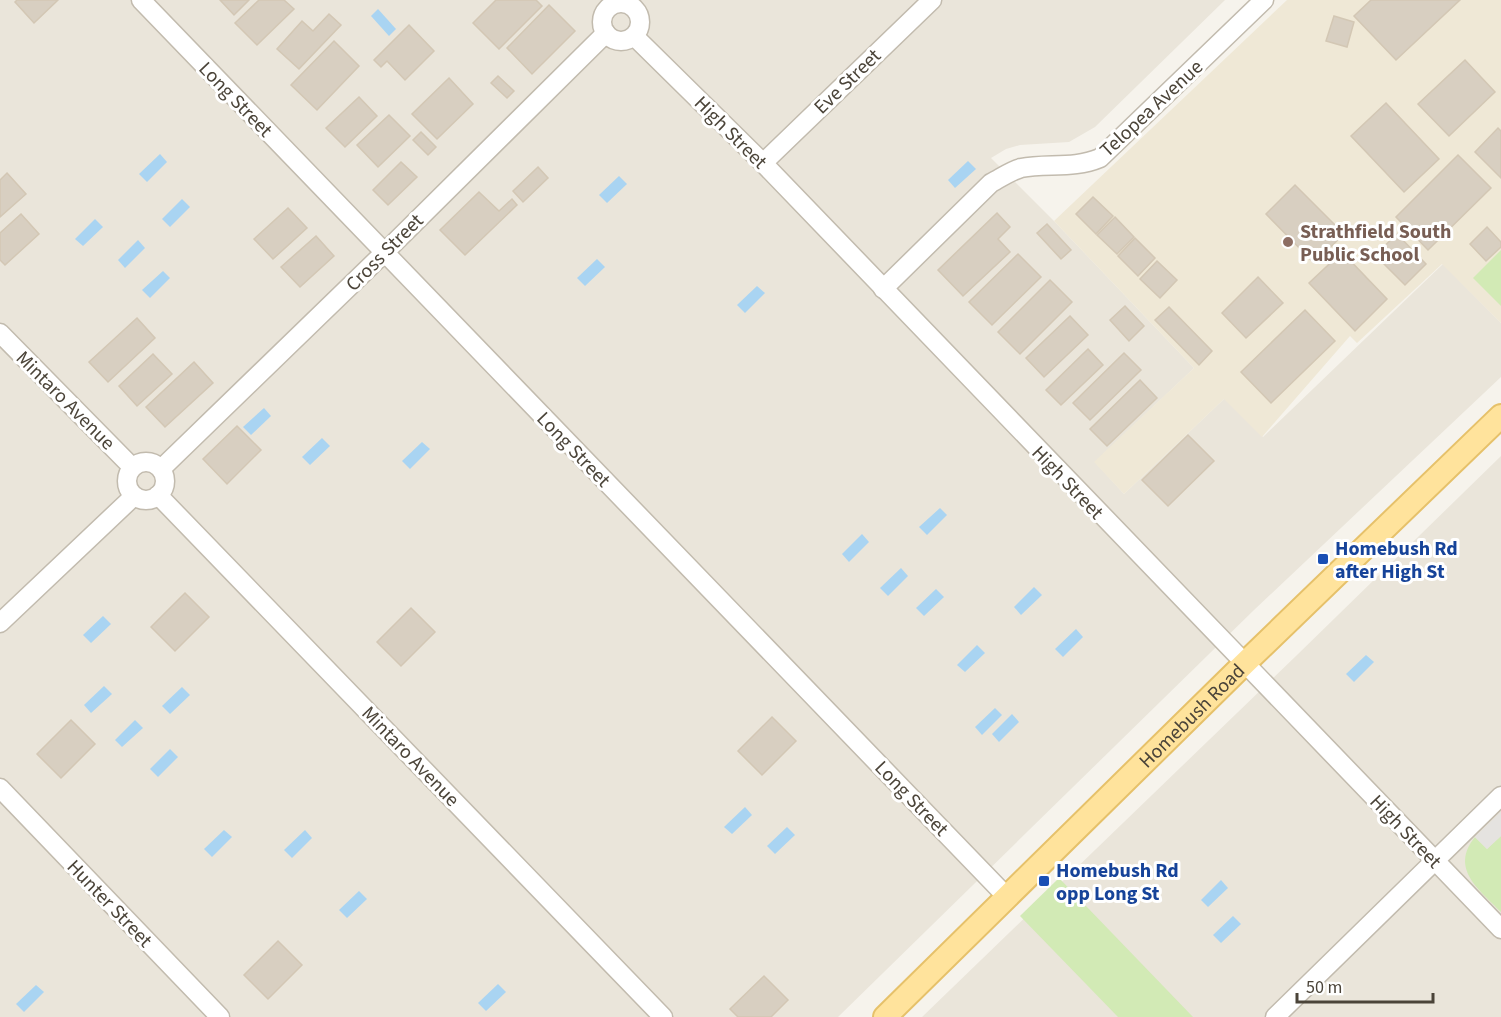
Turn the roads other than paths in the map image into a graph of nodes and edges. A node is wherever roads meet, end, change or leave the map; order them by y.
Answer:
1 (141, 0) edge
2 (932, 0) edge
3 (1264, 0) edge
4 (635, 3) edge
5 (603, 4) edge
6 (606, 33) junction
7 (634, 36) junction
8 (763, 163) junction
9 (384, 253) junction
10 (883, 289) junction
11 (0, 333) edge
12 (1501, 416) edge
13 (132, 468) junction
14 (161, 469) junction
15 (158, 495) junction
16 (134, 496) junction
17 (0, 623) edge
18 (1244, 664) junction
19 (1501, 796) edge
20 (3, 798) edge
21 (1434, 861) junction
22 (1007, 897) junction
23 (1501, 929) edge
24 (220, 1017) edge
25 (663, 1017) edge
26 (885, 1017) edge
27 (1275, 1017) edge

1 - 9 street, Long Street
2 - 8 street, Eve Street
3 - 10 street, Telopea Avenue
4 - 5 street
4 - 7 street
5 - 6 street
6 - 7 street
6 - 9 street, Cross Street
7 - 8 street, High Street
8 - 10 street, High Street
9 - 14 street, Cross Street
9 - 22 street, Long Street
10 - 18 street, High Street
11 - 13 street, Mintaro Avenue
12 - 18 main road, Homebush Road
13 - 14 street
13 - 16 street
14 - 15 street
15 - 16 street
15 - 25 street, Mintaro Avenue
16 - 17 street
18 - 21 street, High Street
18 - 22 main road, Homebush Road
19 - 21 street
20 - 24 street, Hunter Street
21 - 23 street, High Street
21 - 27 street
22 - 26 main road, Homebush Road

